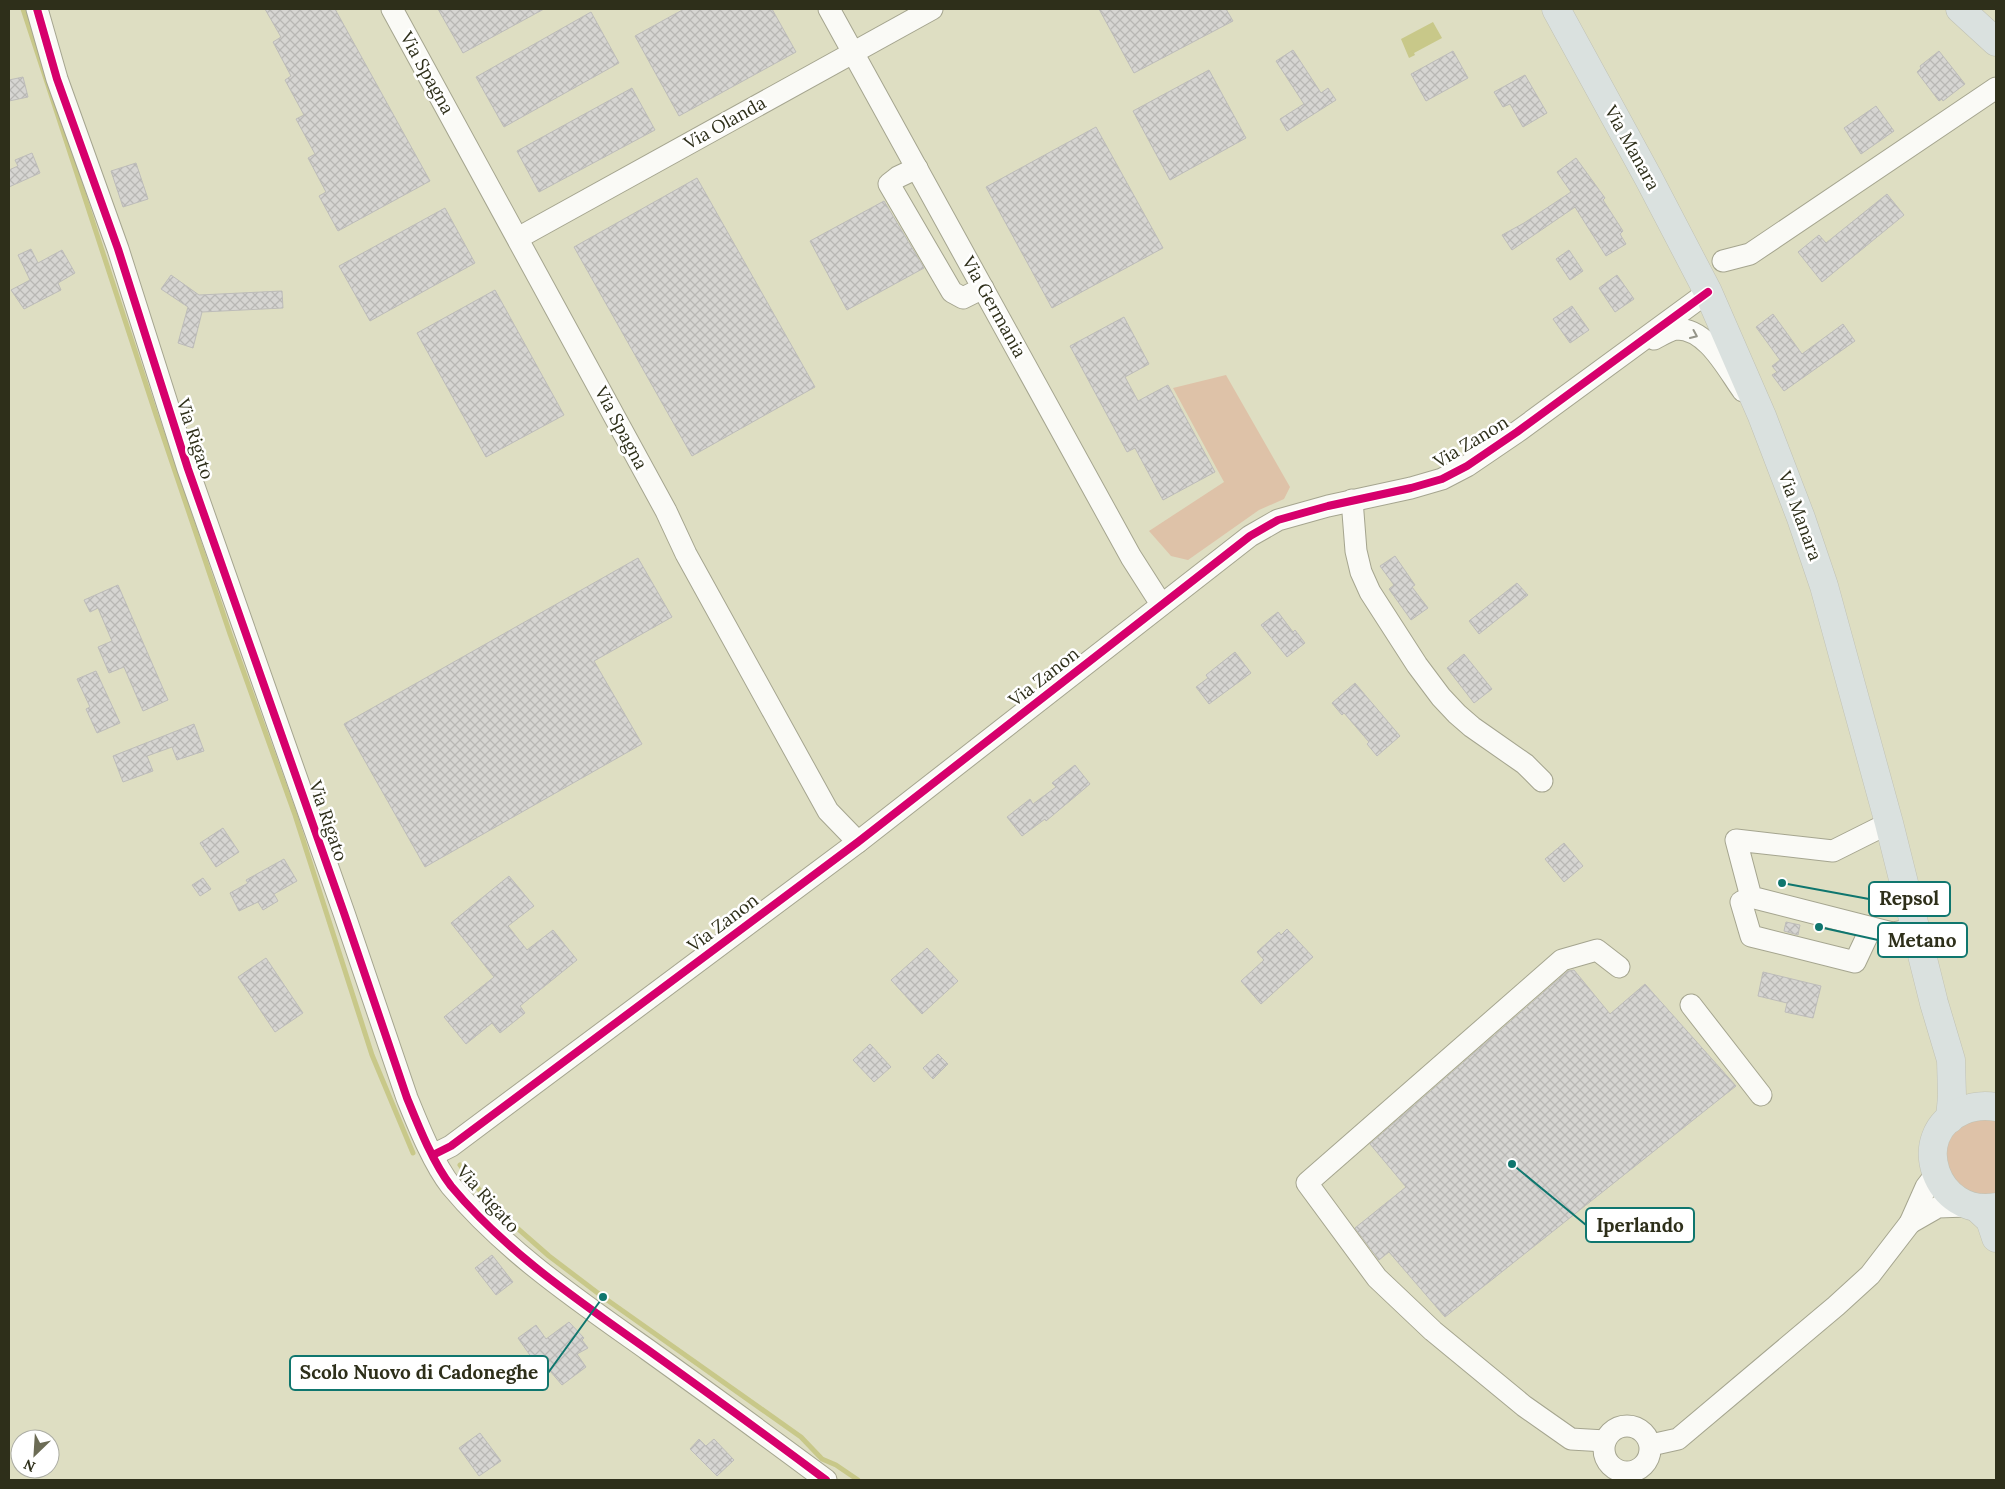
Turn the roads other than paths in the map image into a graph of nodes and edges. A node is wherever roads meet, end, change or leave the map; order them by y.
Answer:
1 (37, 9) edge
2 (392, 9) edge
3 (829, 9) edge
4 (932, 9) edge
5 (1556, 9) edge
6 (1960, 9) edge
7 (1996, 42) edge
8 (853, 52) junction
9 (1996, 88) edge
10 (917, 168) junction
11 (518, 238) junction
12 (1723, 261) dead end
13 (983, 288) junction
14 (1708, 292) junction
15 (1604, 367) junction
16 (1762, 416) junction
17 (1352, 500) junction
18 (1161, 604) junction
19 (1542, 781) dead end
20 (1889, 823) junction
21 (858, 842) junction
22 (1751, 897) junction
23 (1871, 928) junction
24 (1916, 929) junction
25 (1619, 967) dead end
26 (1691, 1005) dead end
27 (1951, 1060) junction
28 (1761, 1095) dead end
29 (1995, 1107) edge
30 (1950, 1119) junction
31 (433, 1155) junction
32 (1936, 1174) junction
33 (1980, 1207) edge
34 (1910, 1224) junction
35 (1996, 1238) edge
36 (1605, 1441) junction
37 (1651, 1444) junction
38 (826, 1480) edge

1 - 31 street, Via Rigato
2 - 11 street, Via Spagna
3 - 8 street, Via Germania
4 - 8 street, Via Olanda
5 - 14 main road, Via Manara
6 - 7 main road
8 - 10 street, Via Germania
8 - 11 street, Via Olanda
9 - 12 street
10 - 13 street, Via Germania
10 - 13 street
11 - 21 street, Via Spagna
13 - 18 street, Via Germania
14 - 15 street, Via Zanon
14 - 16 main road, Via Manara
15 -> 16 street, Via Zanon
15 - 17 street, Via Zanon
16 - 20 main road, Via Manara
17 - 18 street, Via Zanon
17 - 19 street
18 - 21 street, Via Zanon
20 - 22 street
20 - 24 main road, Via Manara
21 - 31 street, Via Zanon
22 - 23 street
22 - 23 street
23 - 24 street
24 - 27 main road, Via Manara
25 - 36 street
26 - 28 street
27 - 29 main road, Via Manara
27 - 30 main road, Via Manara
29 - 30 main road
30 - 32 main road
31 - 38 street, Via Rigato
32 - 33 main road
32 - 34 street
33 - 34 street
33 - 35 main road
34 - 37 street
36 - 37 street
36 - 37 street

